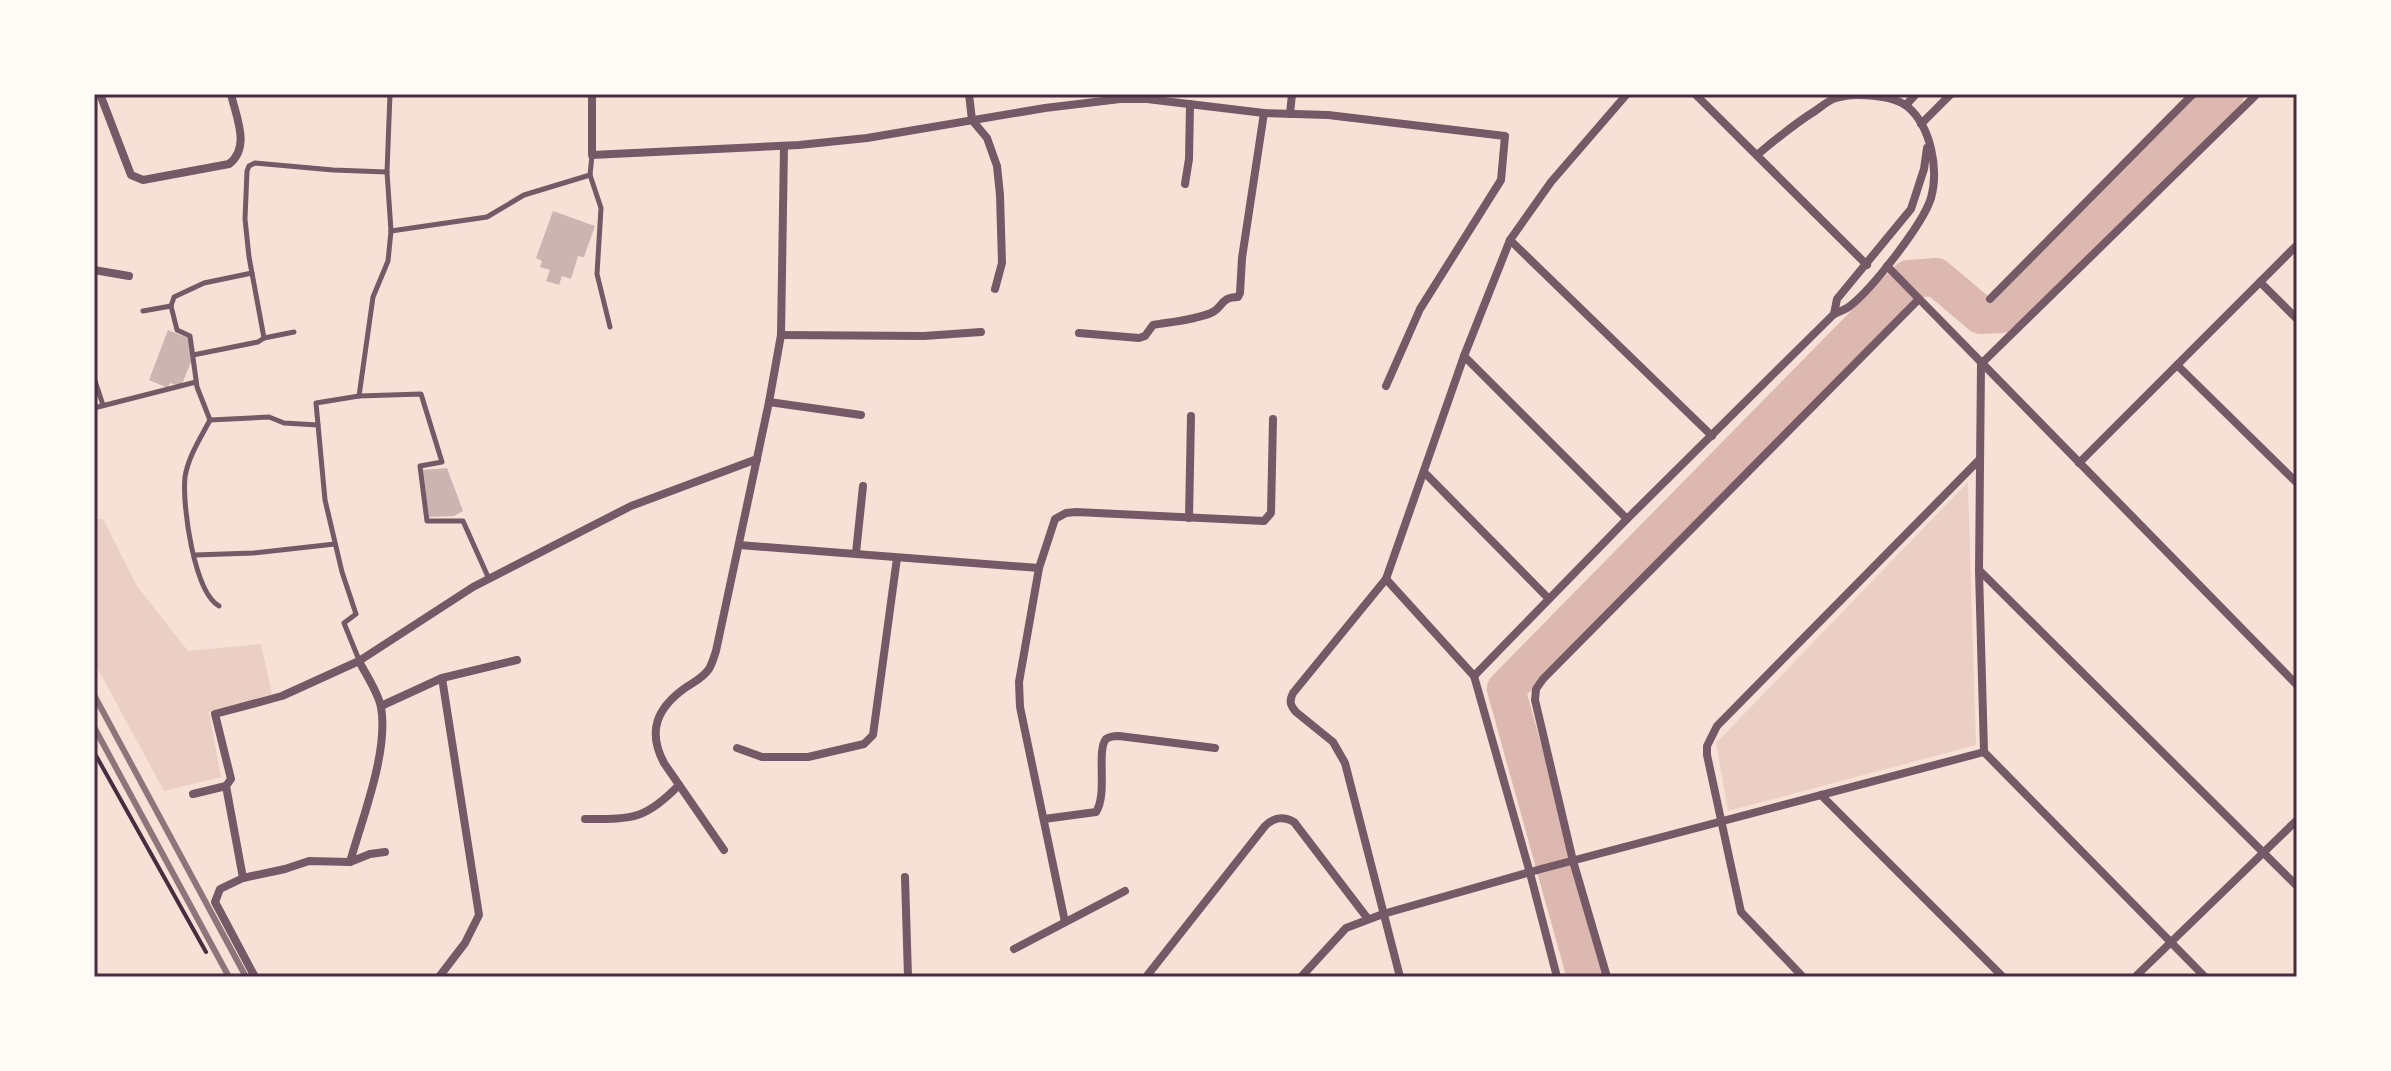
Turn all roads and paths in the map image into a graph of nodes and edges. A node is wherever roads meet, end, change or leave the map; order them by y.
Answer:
1 (102, 94) edge
2 (231, 94) edge
3 (390, 94) edge
4 (592, 94) edge
5 (969, 94) edge
6 (1292, 94) edge
7 (1627, 94) edge
8 (1695, 94) edge
9 (1916, 94) edge
10 (1951, 94) edge
11 (2193, 94) edge
12 (2257, 94) edge
13 (1190, 104) junction
14 (1906, 105) junction
15 (1264, 113) junction
16 (1290, 114) junction
17 (972, 120) junction
18 (1921, 124) junction
19 (1928, 143) junction
20 (784, 146) junction
21 (592, 155) junction
22 (1757, 155) junction
23 (387, 172) junction
24 (590, 175) junction
25 (1185, 184) dead end
26 (391, 231) junction
27 (1510, 240) junction
28 (2297, 245) edge
29 (1867, 265) junction
30 (94, 270) edge
31 (1890, 270) junction
32 (252, 273) junction
33 (129, 276) dead end
34 (2260, 282) junction
35 (995, 289) dead end
36 (1990, 299) dead end
37 (1918, 300) junction
38 (171, 306) junction
39 (143, 311) dead end
40 (1834, 314) junction
41 (2297, 319) edge
42 (610, 327) dead end
43 (294, 332) dead end
44 (981, 332) dead end
45 (1079, 333) dead end
46 (781, 335) junction
47 (264, 338) junction
48 (193, 355) junction
49 (1464, 356) junction
50 (1981, 364) junction
51 (2177, 365) junction
52 (94, 378) edge
53 (196, 382) junction
54 (1386, 386) dead end
55 (359, 396) junction
56 (769, 402) junction
57 (103, 405) junction
58 (94, 408) edge
59 (861, 415) dead end
60 (1191, 416) dead end
61 (1273, 419) dead end
62 (210, 420) junction
63 (318, 425) junction
64 (1712, 436) junction
65 (757, 459) junction
66 (1979, 460) junction
67 (2079, 463) junction
68 (1424, 472) junction
69 (2297, 483) edge
70 (863, 486) dead end
71 (1189, 518) junction
72 (1627, 519) junction
73 (335, 544) junction
74 (739, 545) junction
75 (856, 553) junction
76 (195, 555) junction
77 (897, 558) junction
78 (1039, 568) junction
79 (1979, 571) junction
80 (489, 579) junction
81 (1386, 579) junction
82 (1549, 599) junction
83 (219, 606) dead end
84 (517, 660) dead end
85 (359, 661) junction
86 (1474, 676) junction
87 (442, 678) junction
88 (2297, 685) edge
89 (381, 706) junction
90 (737, 748) dead end
91 (1215, 748) dead end
92 (94, 752) edge
93 (1984, 752) junction
94 (679, 785) junction
95 (226, 786) junction
96 (193, 794) dead end
97 (1821, 795) junction
98 (585, 819) dead end
99 (1044, 819) junction
100 (2297, 820) edge
101 (1721, 821) junction
102 (724, 850) dead end
103 (385, 852) dead end
104 (2265, 853) junction
105 (350, 862) junction
106 (1569, 862) junction
107 (1530, 873) junction
108 (905, 877) dead end
109 (243, 878) junction
110 (2297, 886) edge
111 (1125, 891) dead end
112 (1383, 914) junction
113 (1368, 919) junction
114 (1065, 922) junction
115 (2171, 941) junction
116 (1014, 949) dead end
117 (206, 952) dead end
118 (255, 977) edge
119 (439, 977) edge
120 (908, 977) edge
121 (1146, 977) edge
122 (1301, 977) edge
123 (1400, 977) edge
124 (1557, 977) edge
125 (1607, 977) edge
126 (1803, 977) edge
127 (2003, 977) edge
128 (2135, 977) edge
129 (2205, 977) edge

1 - 2 street
3 - 23 lane
4 - 21 street
5 - 17 street
6 - 16 street
7 - 27 street
8 - 22 street
9 - 14 street
10 - 18 street
11 - 36 street
12 - 50 street
13 - 15 street
13 - 17 street
13 - 25 street
14 - 18 street
14 - 22 street
15 - 16 street
15 - 45 street
16 - 54 street
17 - 20 street
17 - 35 street
18 - 19 street
19 - 29 street
19 - 31 street
20 - 21 street
20 - 46 street
21 - 24 lane
22 - 29 street
23 - 26 lane
23 - 32 lane
24 - 26 lane
24 - 42 lane
26 - 55 lane
27 - 49 street
27 - 64 street
28 - 34 street
29 - 40 street
30 - 33 street
31 - 37 street
31 - 40 street
32 - 38 lane
32 - 47 lane
34 - 41 street
34 - 51 street
37 - 50 street
37 - 106 street
38 - 39 lane
38 - 48 lane
40 - 64 street
43 - 47 lane
44 - 46 street
46 - 56 street
47 - 48 lane
48 - 53 lane
49 - 68 street
49 - 72 street
50 - 66 street
50 - 67 street
51 - 67 street
51 - 69 street
52 - 57 lane
53 - 57 lane
53 - 62 lane
55 - 63 lane
55 - 80 lane
56 - 59 street
56 - 65 street
57 - 58 lane
60 - 71 street
61 - 71 street
62 - 63 lane
62 - 76 lane
63 - 73 lane
64 - 72 street
65 - 74 street
65 - 80 street
66 - 79 street
66 - 101 street
67 - 88 street
68 - 81 street
68 - 82 street
70 - 75 street
71 - 78 street
72 - 82 street
73 - 76 lane
73 - 85 lane
74 - 75 street
74 - 94 street
75 - 77 street
76 - 83 lane
77 - 78 street
77 - 90 street
78 - 99 street
79 - 93 street
79 - 104 street
80 - 85 street
81 - 86 street
81 - 112 street
82 - 86 street
84 - 87 street
85 - 89 street
85 - 95 street
86 - 107 street
87 - 89 street
87 - 119 street
89 - 105 street
91 - 99 street
92 - 117 path
93 - 97 street
93 - 115 street
94 - 98 street
94 - 102 street
95 - 96 street
95 - 109 street
97 - 101 street
97 - 127 street
99 - 114 street
100 - 104 street
101 - 106 street
101 - 126 street
103 - 105 street
104 - 110 street
104 - 115 street
105 - 109 street
106 - 107 street
106 - 125 street
107 - 112 street
107 - 124 street
108 - 120 street
109 - 118 street
111 - 114 street
112 - 113 street
112 - 123 street
113 - 121 street
113 - 122 street
114 - 116 street
115 - 128 street
115 - 129 street

